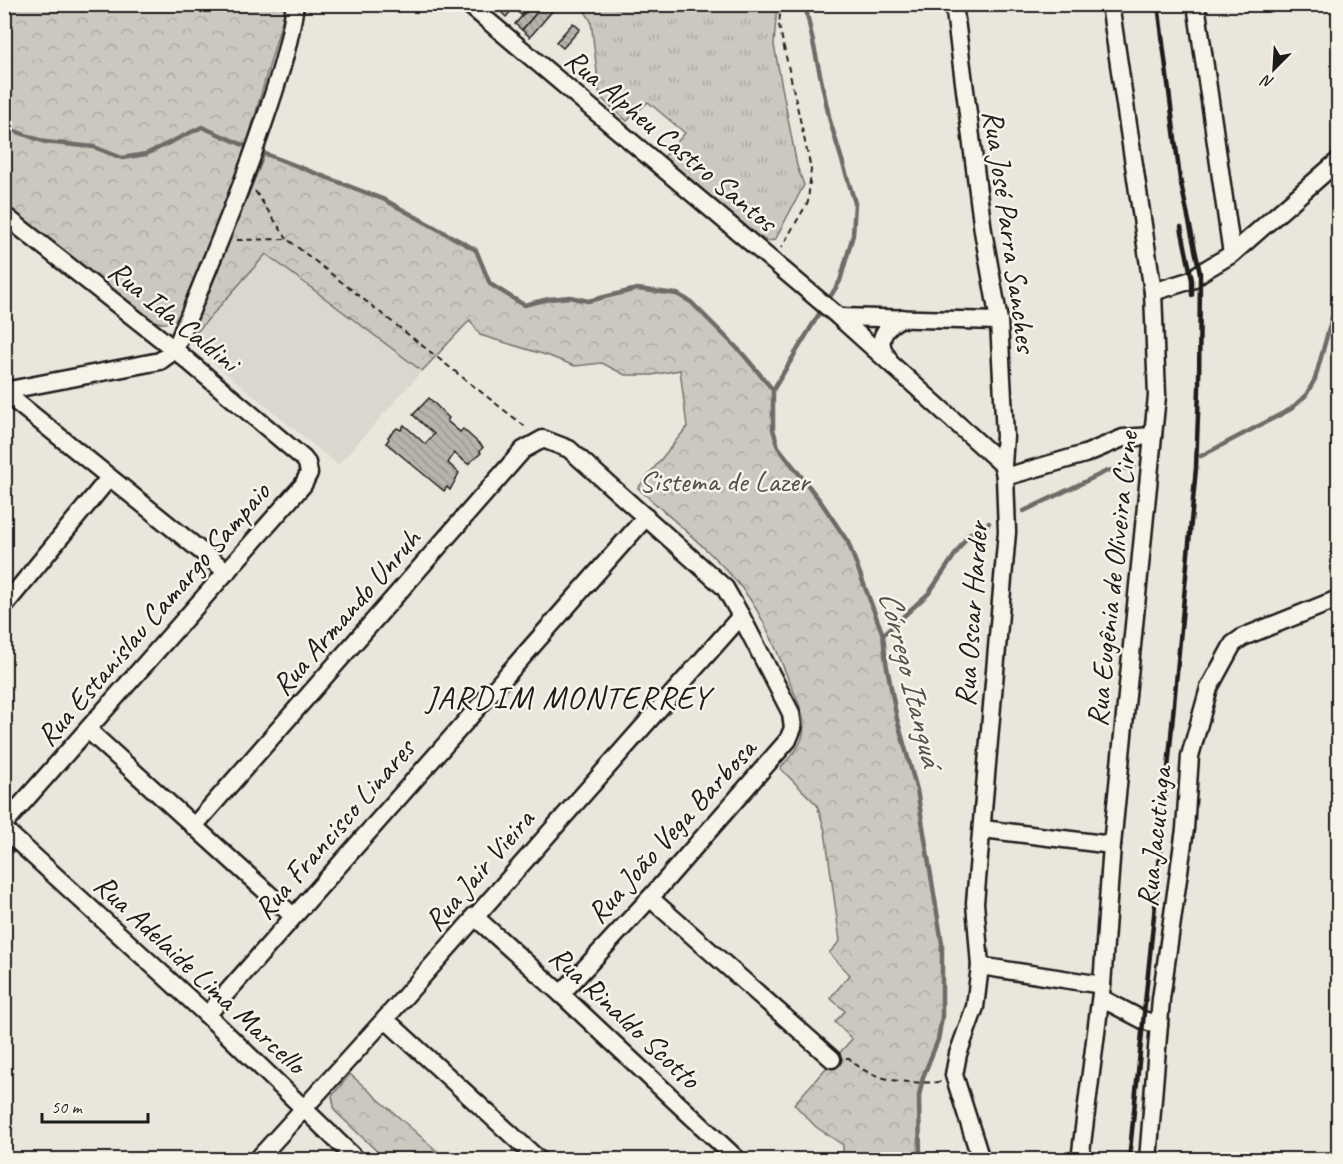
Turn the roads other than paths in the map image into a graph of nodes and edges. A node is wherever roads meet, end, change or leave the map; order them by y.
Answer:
1 (295, 4) edge
2 (468, 4) edge
3 (954, 4) edge
4 (1110, 4) edge
5 (1196, 4) edge
6 (1338, 160) edge
7 (4, 214) edge
8 (1233, 254) junction
9 (1153, 292) junction
10 (837, 315) junction
11 (903, 318) junction
12 (999, 321) junction
13 (175, 350) junction
14 (894, 365) junction
15 (4, 391) edge
16 (1153, 436) junction
17 (307, 463) joint
18 (1004, 471) junction
19 (109, 478) junction
20 (646, 517) junction
21 (227, 572) junction
22 (1338, 599) edge
23 (4, 606) edge
24 (741, 616) junction
25 (87, 730) junction
26 (4, 824) edge
27 (194, 825) junction
28 (982, 829) junction
29 (4, 830) edge
30 (1112, 845) junction
31 (650, 898) junction
32 (293, 916) junction
33 (474, 916) junction
34 (980, 966) junction
35 (1101, 992) junction
36 (561, 994) junction
37 (207, 1015) junction
38 (385, 1019) junction
39 (1159, 1025) junction
40 (832, 1059) road end
41 (303, 1108) junction
42 (257, 1160) edge
43 (357, 1160) edge
44 (539, 1160) edge
45 (738, 1160) edge
46 (981, 1160) edge
47 (1080, 1160) edge
48 (1148, 1160) edge

1 - 13 street
2 - 10 street, Rua Alpheu Castro Santos
3 - 12 street, Rua José Parra Sanches
4 - 9 street, Rua Eugênia de Oliveira Cirne
5 - 8 street
6 - 8 street
7 - 13 street, Rua Ida Caldini
8 - 9 street
9 - 16 street, Rua Eugênia de Oliveira Cirne
10 - 11 street
10 - 14 street, Rua Alpheu Castro Santos
11 - 12 street
11 - 14 street, Rua Alpheu Castro Santos
12 - 18 street, Rua José Parra Sanches
13 - 15 street
13 - 17 street, Rua Ida Caldini
14 - 18 street, Rua Alpheu Castro Santos
15 - 19 street
16 - 18 street
16 - 30 street, Rua Eugênia de Oliveira Cirne
17 - 21 street, Rua Estanislau Camargo Sampaio
18 - 28 street, Rua Oscar Harder
19 - 21 street
19 - 23 street
20 - 24 street
20 - 27 street, Rua Armando Unruh
20 - 32 street, Rua Francisco Linares
21 - 25 street, Rua Estanislau Camargo Sampaio
22 - 39 street, Rua Jacutinga
24 - 31 street, Rua João Vega Barbosa
24 - 33 street, Rua Jair Vieira
25 - 26 street, Rua Estanislau Camargo Sampaio
25 - 27 street
27 - 32 street
28 - 30 street
28 - 34 street, Rua Oscar Harder
29 - 37 street, Rua Adelaide Lima Marcello
30 - 35 street, Rua Eugênia de Oliveira Cirne
31 - 36 street, Rua João Vega Barbosa
31 - 40 street
32 - 37 street, Rua Francisco Linares
33 - 36 street, Rua Rinaldo Scotto
33 - 38 street, Rua Jair Vieira
34 - 35 street
34 - 46 street, Rua Oscar Harder
35 - 39 street
35 - 47 street, Rua Eugênia de Oliveira Cirne
36 - 45 street, Rua Rinaldo Scotto
37 - 41 street, Rua Adelaide Lima Marcello
38 - 41 street, Rua Jair Vieira
38 - 44 street
39 - 48 street, Rua Jacutinga
41 - 42 street, Rua Jair Vieira
41 - 43 street, Rua Adelaide Lima Marcello

